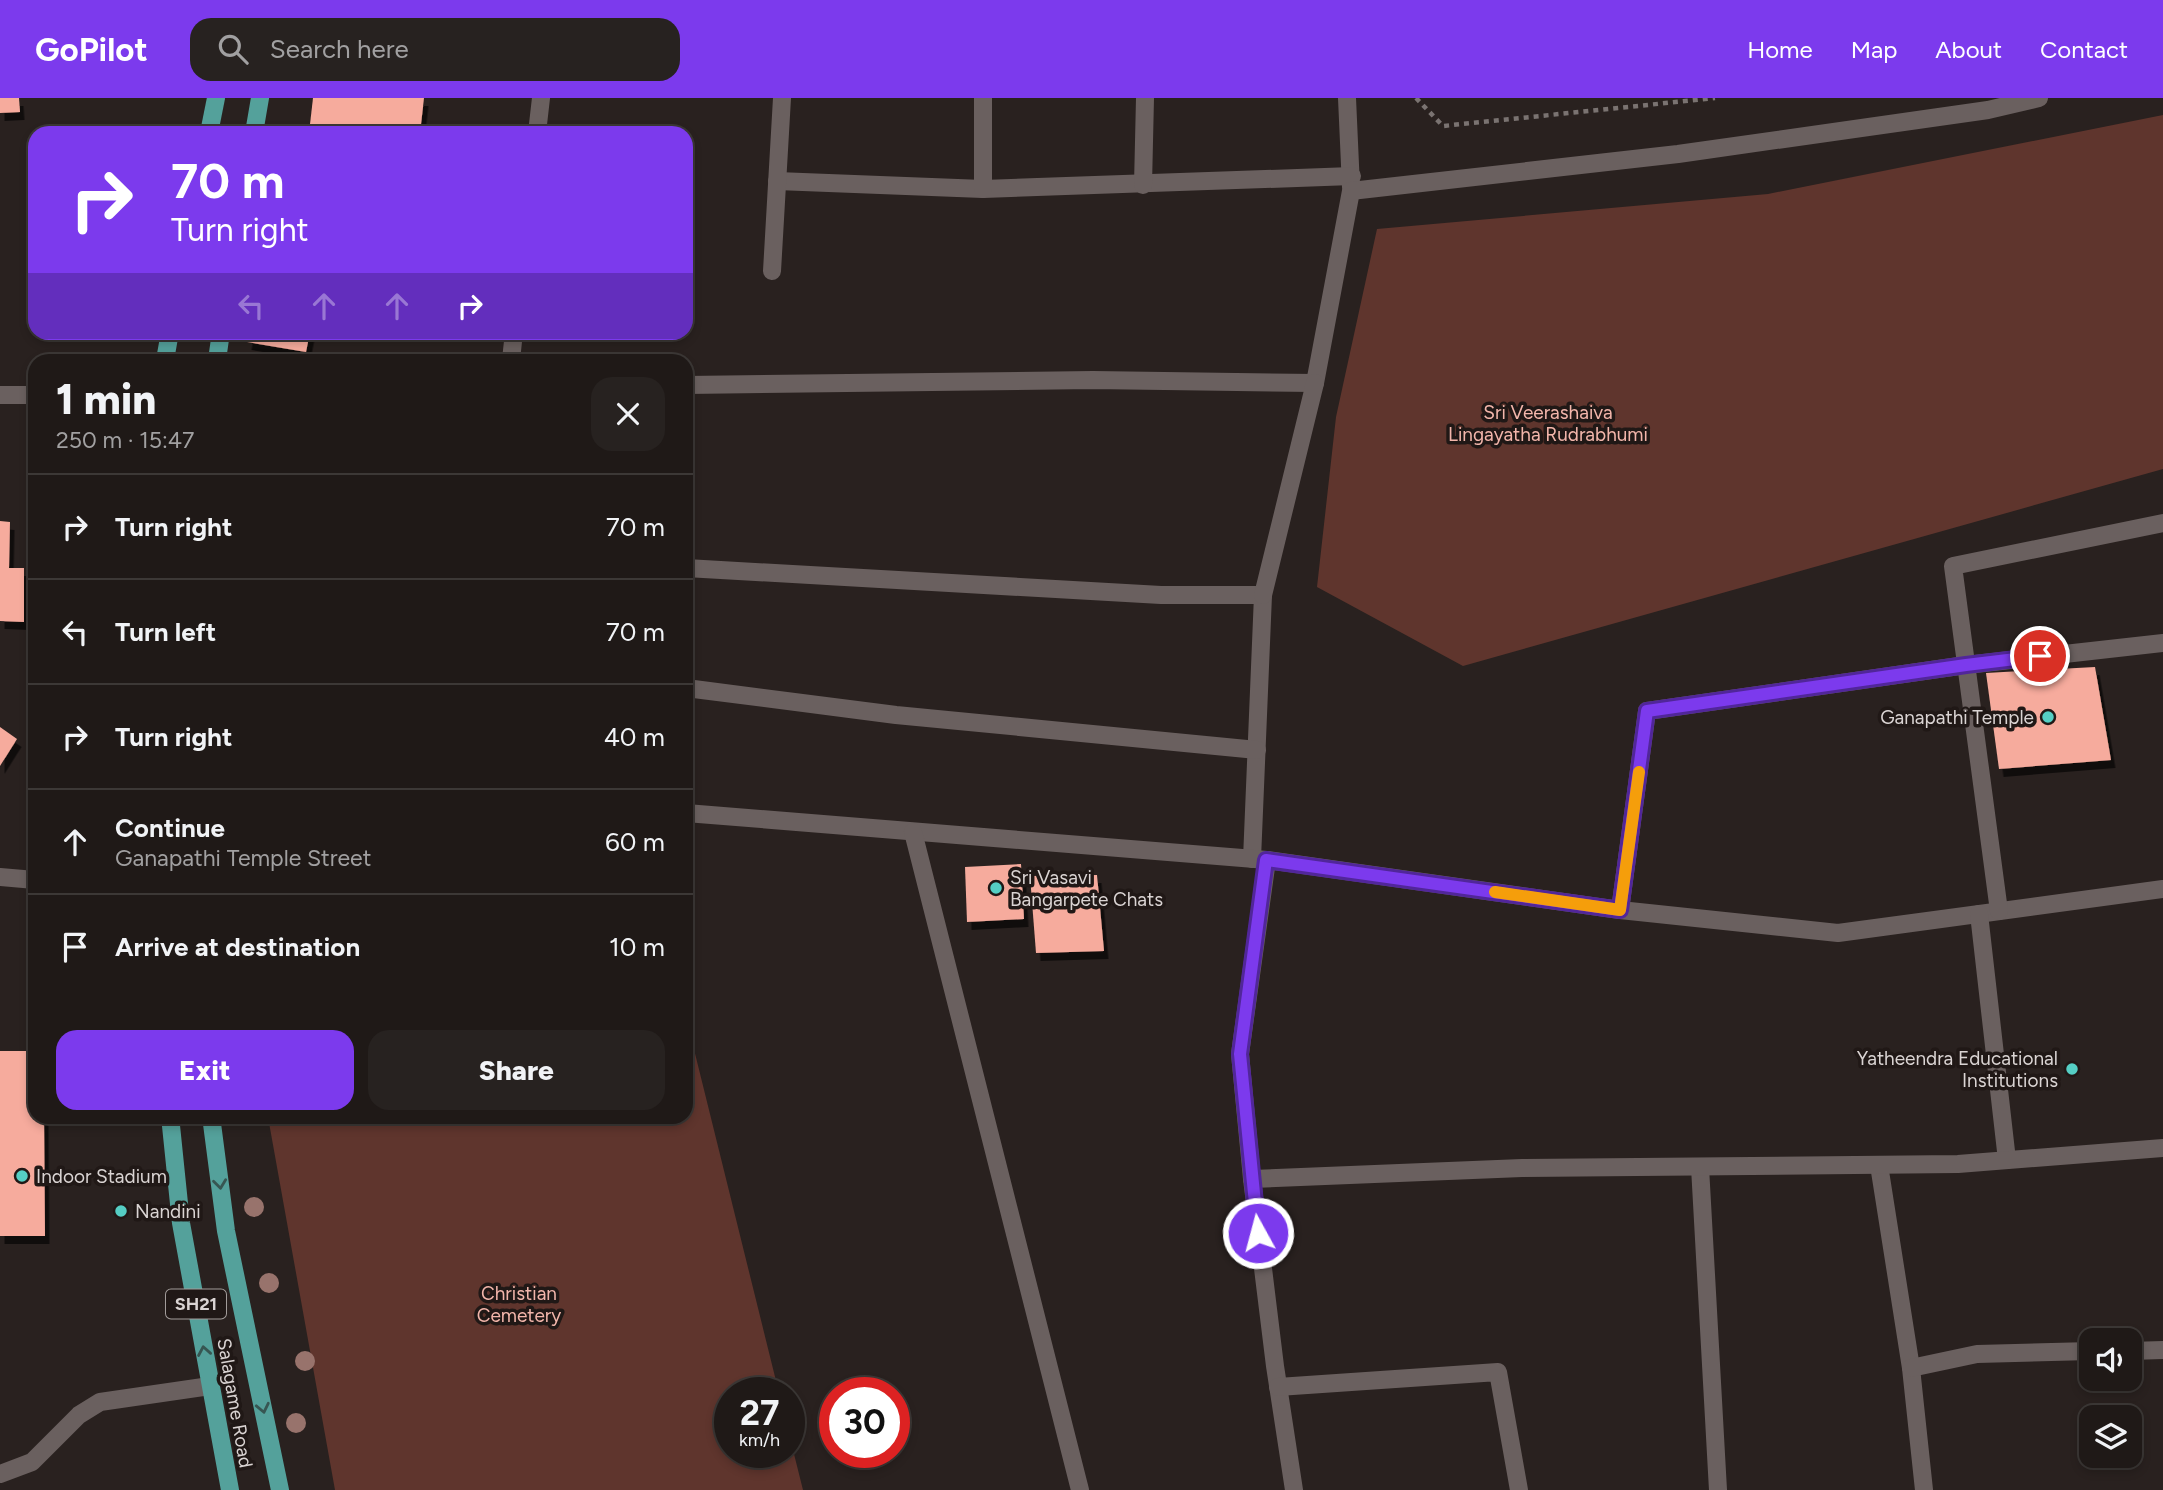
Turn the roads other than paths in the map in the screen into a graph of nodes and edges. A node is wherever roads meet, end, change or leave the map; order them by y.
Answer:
1 (216, 98) edge
2 (260, 98) edge
3 (541, 98) edge
4 (782, 98) edge
5 (983, 98) edge
6 (1145, 98) edge
7 (1347, 98) edge
8 (2039, 98) edge
9 (210, 126) edge
10 (255, 126) edge
11 (538, 126) edge
12 (777, 181) junction
13 (1352, 183) junction
14 (1143, 185) junction
15 (983, 189) junction
16 (772, 271) dead end
17 (1315, 383) junction
18 (693, 385) edge
19 (0, 395) edge
20 (28, 395) edge
21 (2163, 523) edge
22 (693, 568) edge
23 (1263, 596) junction
24 (2163, 643) edge
25 (1966, 665) junction
26 (693, 689) edge
27 (1257, 750) junction
28 (693, 814) edge
29 (913, 832) junction
30 (1259, 859) junction
31 (0, 877) edge
32 (28, 879) edge
33 (2163, 889) edge
34 (1620, 910) junction
35 (1999, 911) junction
36 (1979, 914) junction
37 (171, 1124) edge
38 (212, 1124) edge
39 (2163, 1149) edge
40 (2007, 1160) junction
41 (1879, 1165) junction
42 (1700, 1167) junction
43 (1252, 1179) junction
44 (2163, 1350) edge
45 (2142, 1351) edge
46 (2079, 1352) edge
47 (1910, 1368) junction
48 (210, 1386) junction
49 (1278, 1387) junction
50 (0, 1474) edge
51 (230, 1490) edge
52 (279, 1490) edge
53 (1080, 1490) edge
54 (1294, 1490) edge
55 (1519, 1490) edge
56 (1717, 1490) edge
57 (1924, 1490) edge

1 - 9 main road
2 - 10 main road
3 - 11 street
4 - 12 street
5 - 15 street
6 - 14 street
7 - 13 street
8 - 13 street
12 - 15 street
12 - 16 street
13 - 14 street
13 - 17 street
14 - 15 street
17 - 18 street
17 - 23 street
19 - 20 street
21 - 25 street
22 - 23 street
23 - 27 street
24 - 25 street
25 - 34 street
25 - 35 street
26 - 27 street
27 - 30 street
28 - 29 street
29 - 30 street
29 - 53 street
30 - 34 street
30 - 43 street
31 - 32 street
33 - 35 street
34 - 36 street
35 - 36 street
36 - 40 street
48 -> 37 main road, Salagame Road / SH21
38 -> 52 main road
39 - 40 street
40 - 41 street
41 - 42 street
41 - 47 street
42 - 43 street
42 - 56 street
43 - 49 street
44 - 45 street
46 - 47 street
47 - 57 street
48 - 50 street
48 - 51 main road, Salagame Road / SH21
49 - 54 street
49 - 55 street

